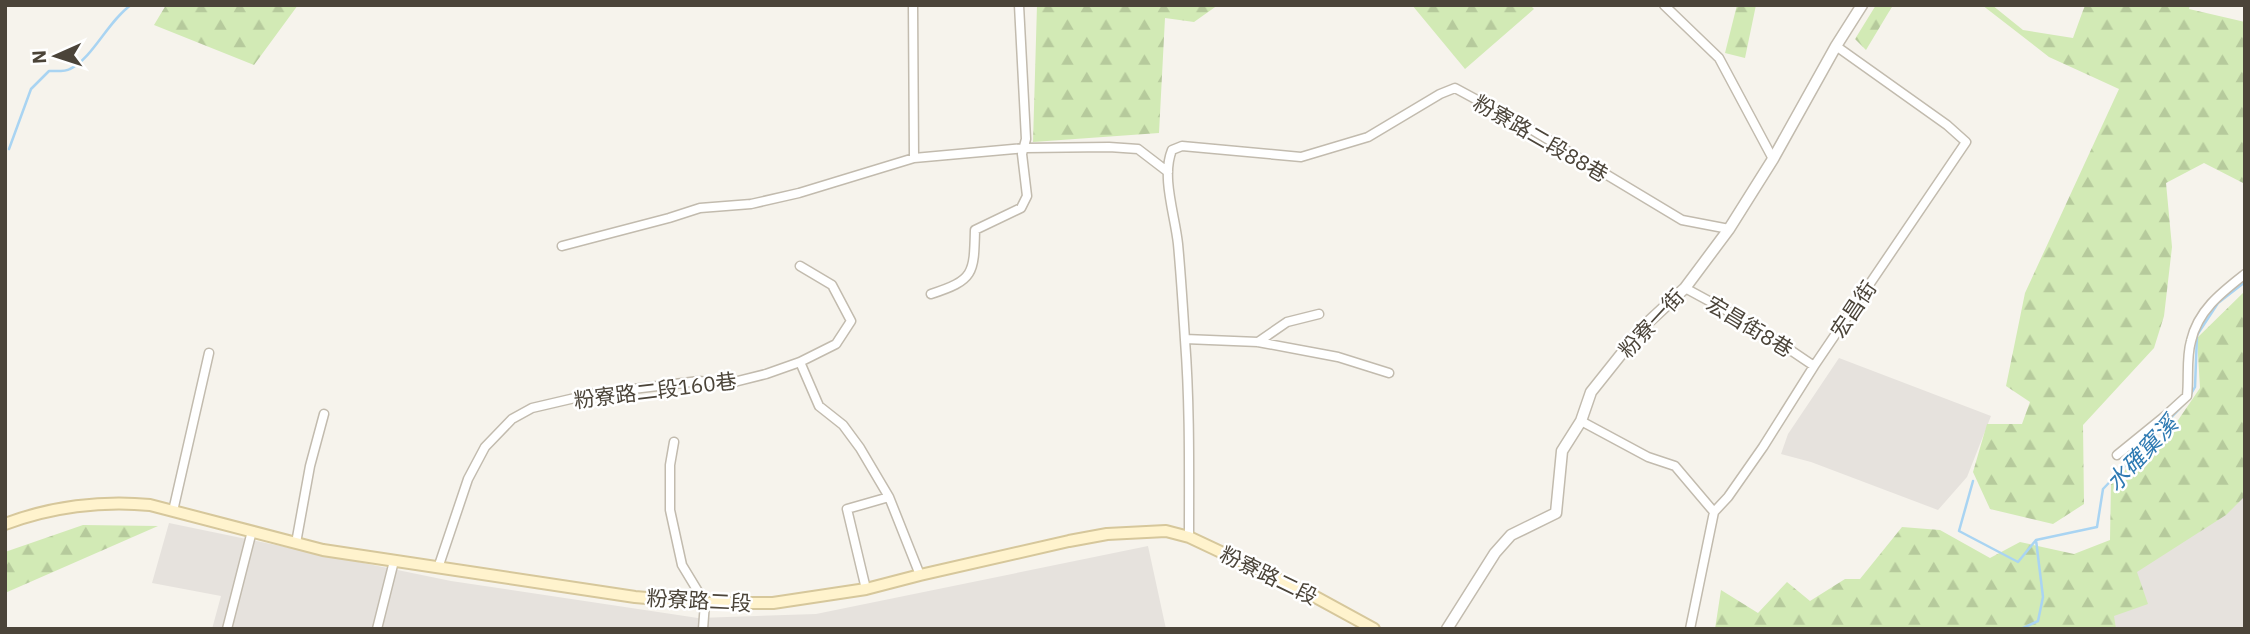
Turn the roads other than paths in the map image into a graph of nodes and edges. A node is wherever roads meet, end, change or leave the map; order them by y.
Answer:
1 (913, 5) edge
2 (1019, 5) edge
3 (1664, 5) edge
4 (1862, 5) edge
5 (1836, 46) junction
6 (1025, 148) junction
7 (914, 158) junction
8 (1773, 159) junction
9 (1168, 172) junction
10 (1729, 229) junction
11 (562, 246) dead end
12 (800, 266) dead end
13 (2245, 274) edge
14 (1685, 288) junction
15 (931, 294) dead end
16 (1319, 314) dead end
17 (1185, 340) junction
18 (1258, 342) junction
19 (209, 353) dead end
20 (800, 362) junction
21 (1814, 366) junction
22 (1389, 373) dead end
23 (324, 414) dead end
24 (1581, 421) junction
25 (674, 442) dead end
26 (2117, 455) dead end
27 (889, 497) junction
28 (173, 511) junction
29 (1714, 512) junction
30 (5, 524) edge
31 (252, 531) junction
32 (1189, 537) junction
33 (296, 542) junction
34 (394, 561) junction
35 (439, 568) junction
36 (920, 575) junction
37 (866, 589) junction
38 (705, 603) junction
39 (227, 629) edge
40 (377, 629) edge
41 (703, 629) edge
42 (1374, 629) edge
43 (1447, 629) edge
44 (1690, 629) edge

1 - 7 street
2 - 6 street
3 - 8 street
4 - 5 street, 粉寮一街
5 - 8 street, 粉寮一街
5 - 21 street, 宏昌街
6 - 7 street
6 - 9 street
6 - 15 street
7 - 11 street
8 - 10 street, 粉寮一街
9 - 10 street, 粉寮路二段88巷
9 - 17 street
10 - 14 street, 粉寮一街
12 - 20 street, 粉寮路二段160巷
13 - 26 street
14 - 21 street, 宏昌街8巷
14 - 24 street, 粉寮一街
16 - 18 street
17 - 18 street
17 - 32 street
18 - 22 street
19 - 28 street
20 - 27 street
20 - 35 street, 粉寮路二段160巷
21 - 29 street, 宏昌街
23 - 33 street
24 - 29 street
24 - 43 street, 粉寮一街
25 - 38 street
27 - 36 street
27 - 37 street
28 - 30 main road, 粉寮路二段
28 - 31 main road, 粉寮路二段
29 - 44 street, 宏昌街
31 - 33 main road, 粉寮路二段
31 - 39 street
32 - 36 main road, 粉寮路二段
32 - 42 main road, 粉寮路二段
33 - 34 main road, 粉寮路二段
34 - 35 main road, 粉寮路二段
34 - 40 street
35 - 38 main road, 粉寮路二段
36 - 37 main road, 粉寮路二段
37 - 38 main road, 粉寮路二段
38 - 41 street

